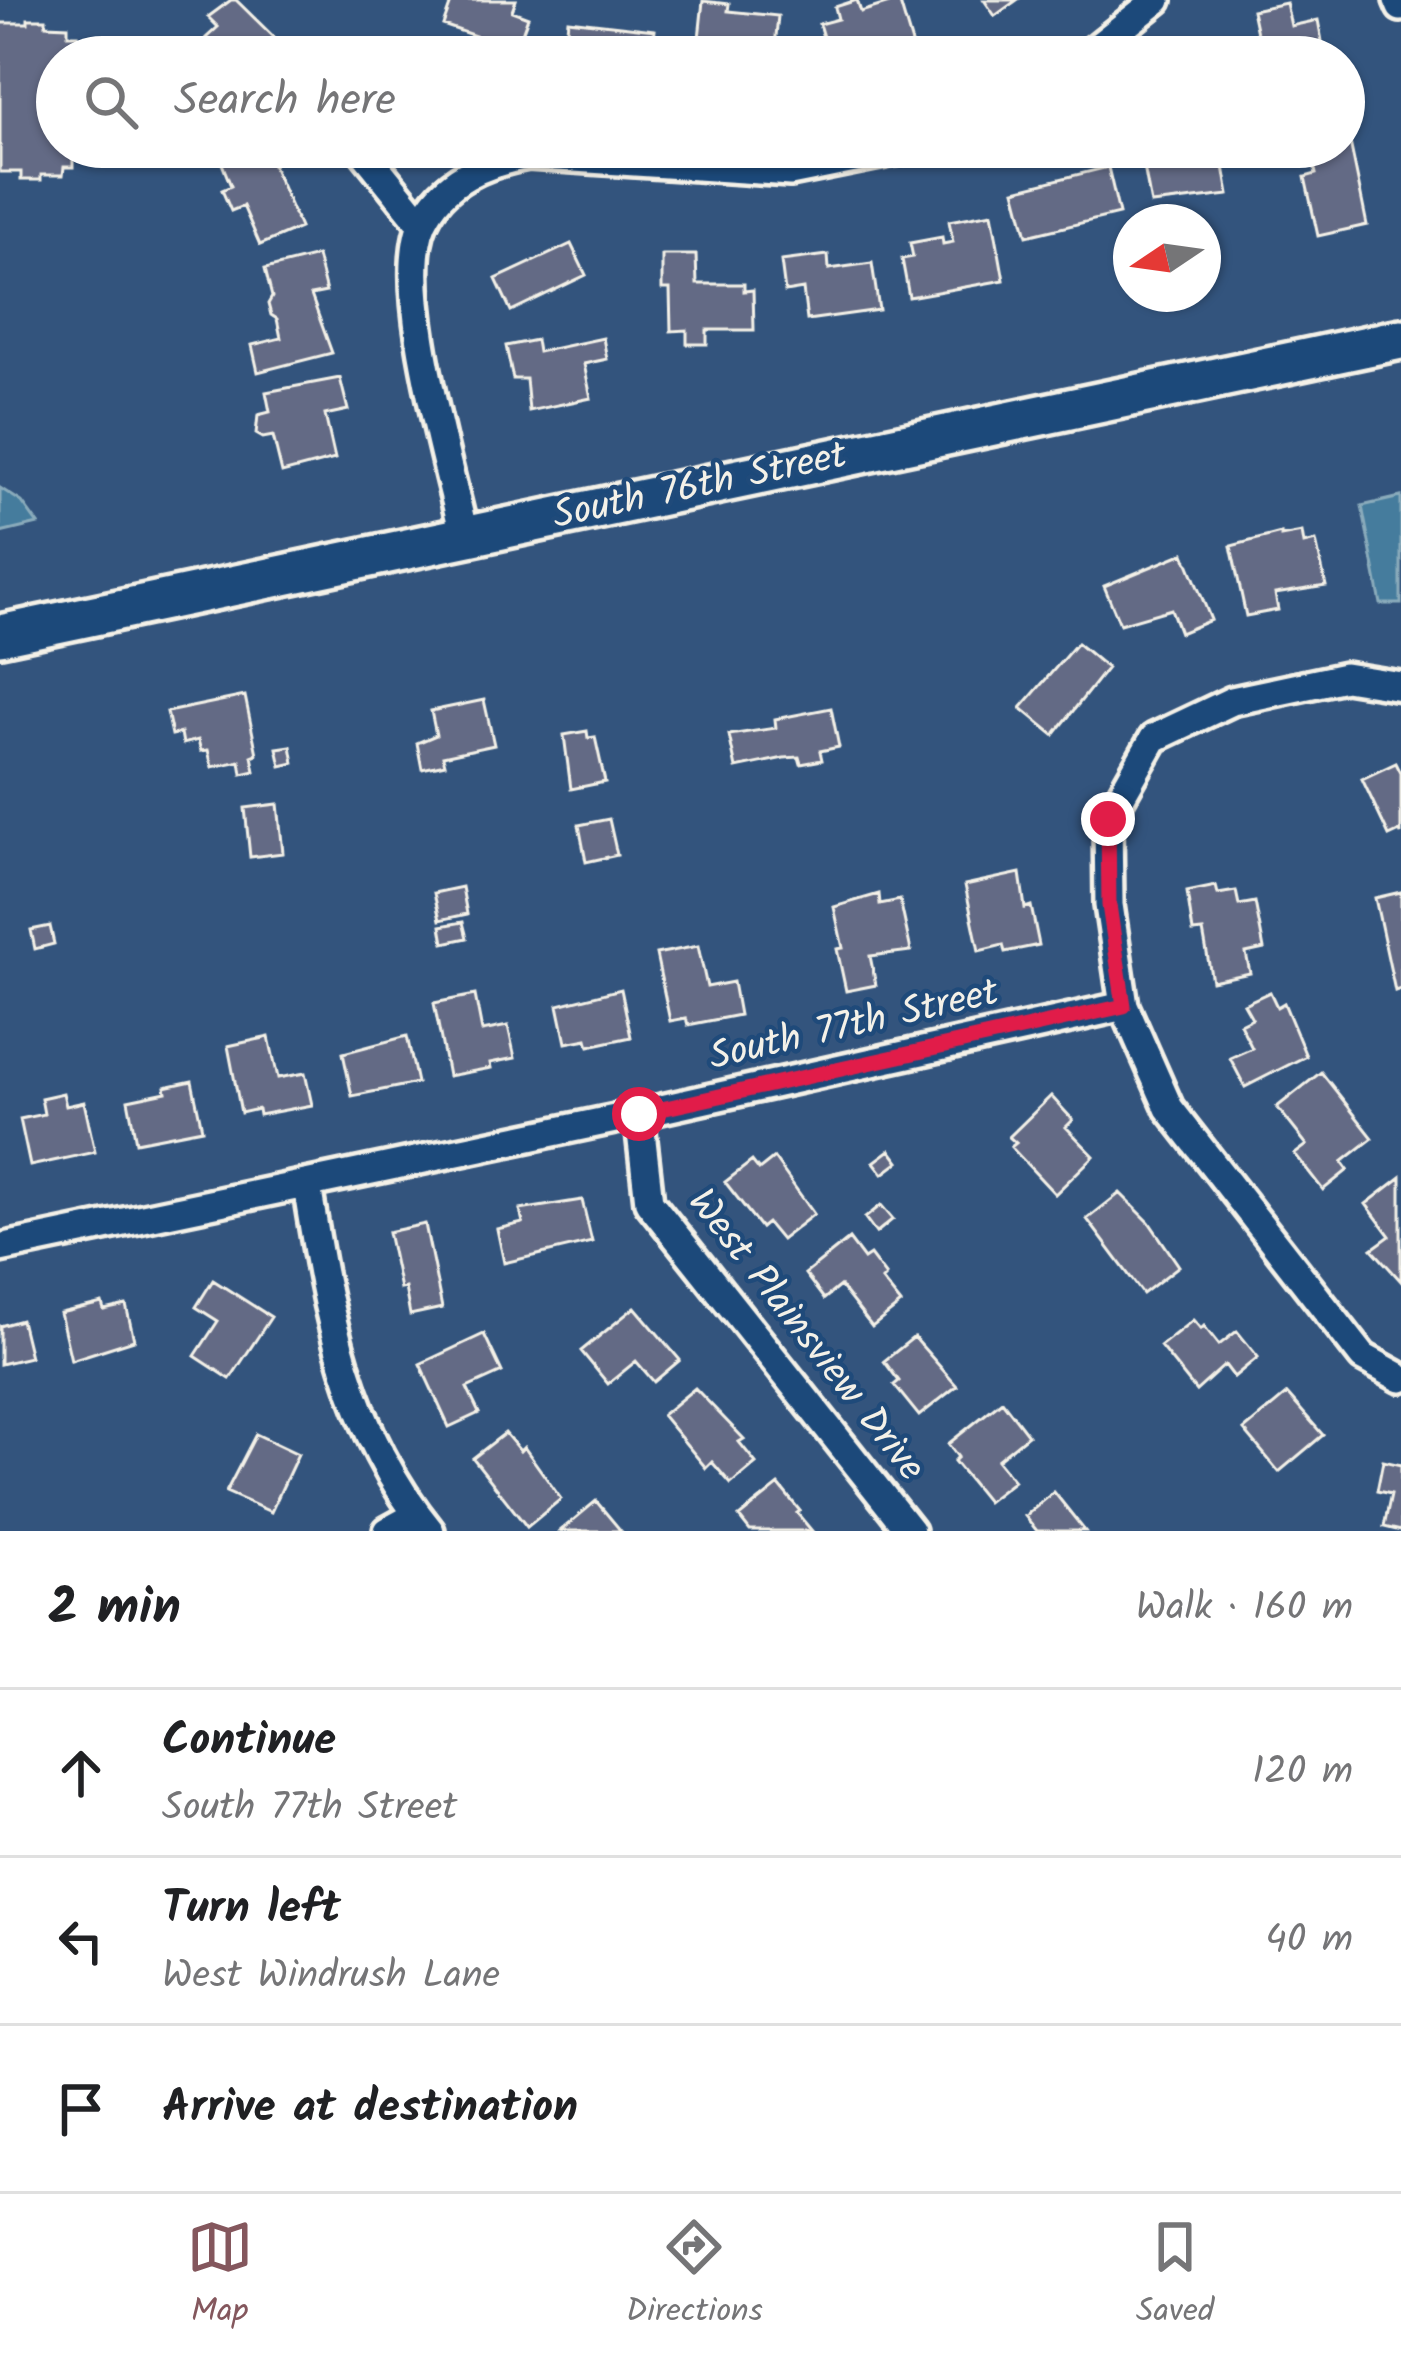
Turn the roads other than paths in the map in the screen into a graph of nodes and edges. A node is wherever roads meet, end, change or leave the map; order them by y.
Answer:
1 (1157, 0) edge
2 (1112, 36) edge
3 (378, 168) edge
4 (467, 168) edge
5 (698, 168) edge
6 (810, 168) edge
7 (422, 224) junction
8 (1401, 339) edge
9 (464, 535) junction
10 (0, 635) edge
11 (1401, 686) edge
12 (1124, 1006) junction
13 (639, 1114) junction
14 (307, 1185) junction
15 (0, 1248) edge
16 (1401, 1378) edge
17 (423, 1523) edge
18 (388, 1531) edge
19 (910, 1531) edge

1 - 2 street
3 - 7 street
4 - 7 street
5 - 6 street
7 - 9 street
8 - 9 main road, South 76th Street
9 - 10 main road, South 76th Street
11 - 12 street
12 - 13 street, South 77th Street
12 - 16 street
13 - 14 street, South 77th Street
13 - 19 street, West Plainsview Drive
14 - 15 street, South 77th Street
14 - 17 street
17 - 18 street

